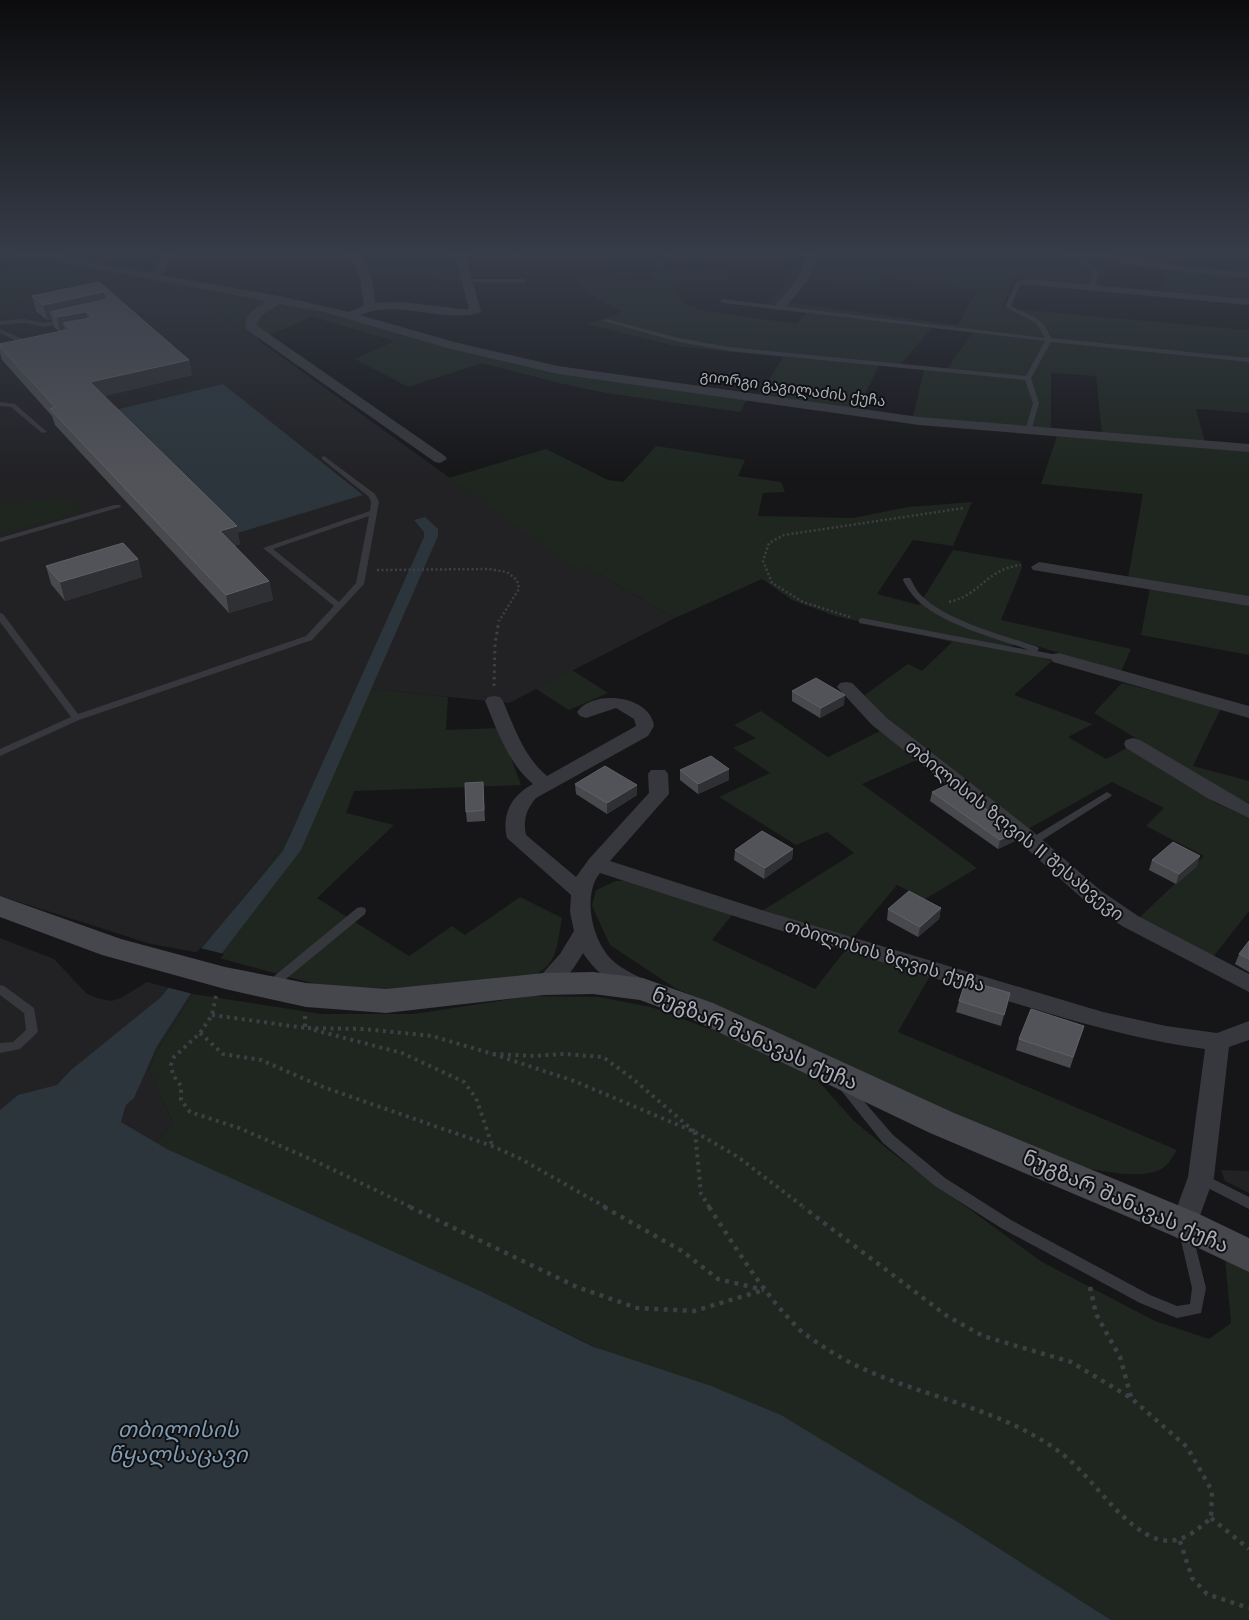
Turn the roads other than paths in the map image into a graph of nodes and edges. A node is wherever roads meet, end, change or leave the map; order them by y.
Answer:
1 (251, 327) edge
2 (390, 327) edge
3 (625, 327) edge
4 (935, 327) edge
5 (1044, 327) edge
6 (0, 331) edge
7 (40, 339) edge
8 (1048, 340) junction
9 (24, 342) junction
10 (32, 349) edge
11 (1249, 360) edge
12 (1028, 378) junction
13 (0, 404) edge
14 (1028, 431) junction
15 (44, 432) dead end
16 (1249, 448) edge
17 (324, 458) dead end
18 (440, 459) dead end
19 (117, 507) dead end
20 (373, 512) junction
21 (0, 540) edge
22 (1039, 567) road end
23 (907, 580) dead end
24 (1249, 601) edge
25 (339, 606) junction
26 (0, 616) edge
27 (862, 621) road end
28 (1059, 658) junction
29 (846, 687) dead end
30 (494, 701) road end
31 (586, 712) dead end
32 (1249, 712) edge
33 (76, 718) junction
34 (1133, 744) dead end
35 (0, 753) edge
36 (658, 774) dead end
37 (546, 785) junction
38 (1107, 795) dead end
39 (1249, 812) edge
40 (1032, 842) junction
41 (596, 864) junction
42 (581, 892) junction
43 (0, 906) edge
44 (361, 912) dead end
45 (584, 932) junction
46 (544, 984) junction
47 (1249, 984) edge
48 (268, 988) junction
49 (0, 989) edge
50 (643, 989) junction
51 (1249, 1030) edge
52 (1218, 1042) junction
53 (0, 1048) edge
54 (830, 1070) junction
55 (1201, 1178) junction
56 (1249, 1204) edge
57 (1184, 1224) junction
58 (1249, 1256) edge

1 - 18 street
2 - 14 street, გიორგი გაგილაძის ქუჩა
3 - 12 lane
4 - 8 lane
5 - 8 lane
6 - 9 lane
7 - 9 lane
8 - 11 lane
8 - 12 lane
9 - 10 lane
12 - 14 lane
13 - 15 lane
14 - 16 street, გიორგი გაგილაძის ქუჩა
17 - 20 lane
19 - 21 lane
20 - 25 lane
20 - 25 lane
22 - 24 street
23 - 28 lane
25 - 33 lane
26 - 33 lane
27 - 28 lane
28 - 32 street
29 - 40 street, თბილისის ზღვის II შესახვევი
30 - 37 street
31 - 37 street
33 - 35 lane
34 - 39 street
36 - 41 street
37 - 42 street
38 - 40 lane
40 - 47 street, თბილისის ზღვის II შესახვევი
41 - 42 street
41 - 52 street, თბილისის ზღვის ქუჩა
42 - 45 street
43 - 48 main road, ნუგზარ შანავას ქუჩა
44 - 48 lane
45 - 46 street
45 - 50 street
46 - 48 main road, ნუგზარ შანავას ქუჩა
46 - 50 main road, ნუგზარ შანავას ქუჩა
49 - 53 lane
50 - 54 main road, ნუგზარ შანავას ქუჩა
51 - 52 street, თბილისის ზღვის ქუჩა
52 - 55 street
54 - 57 main road, ნუგზარ შანავას ქუჩა
54 - 57 lane
55 - 56 lane
55 - 57 street
57 - 58 main road, ნუგზარ შანავას ქუჩა

